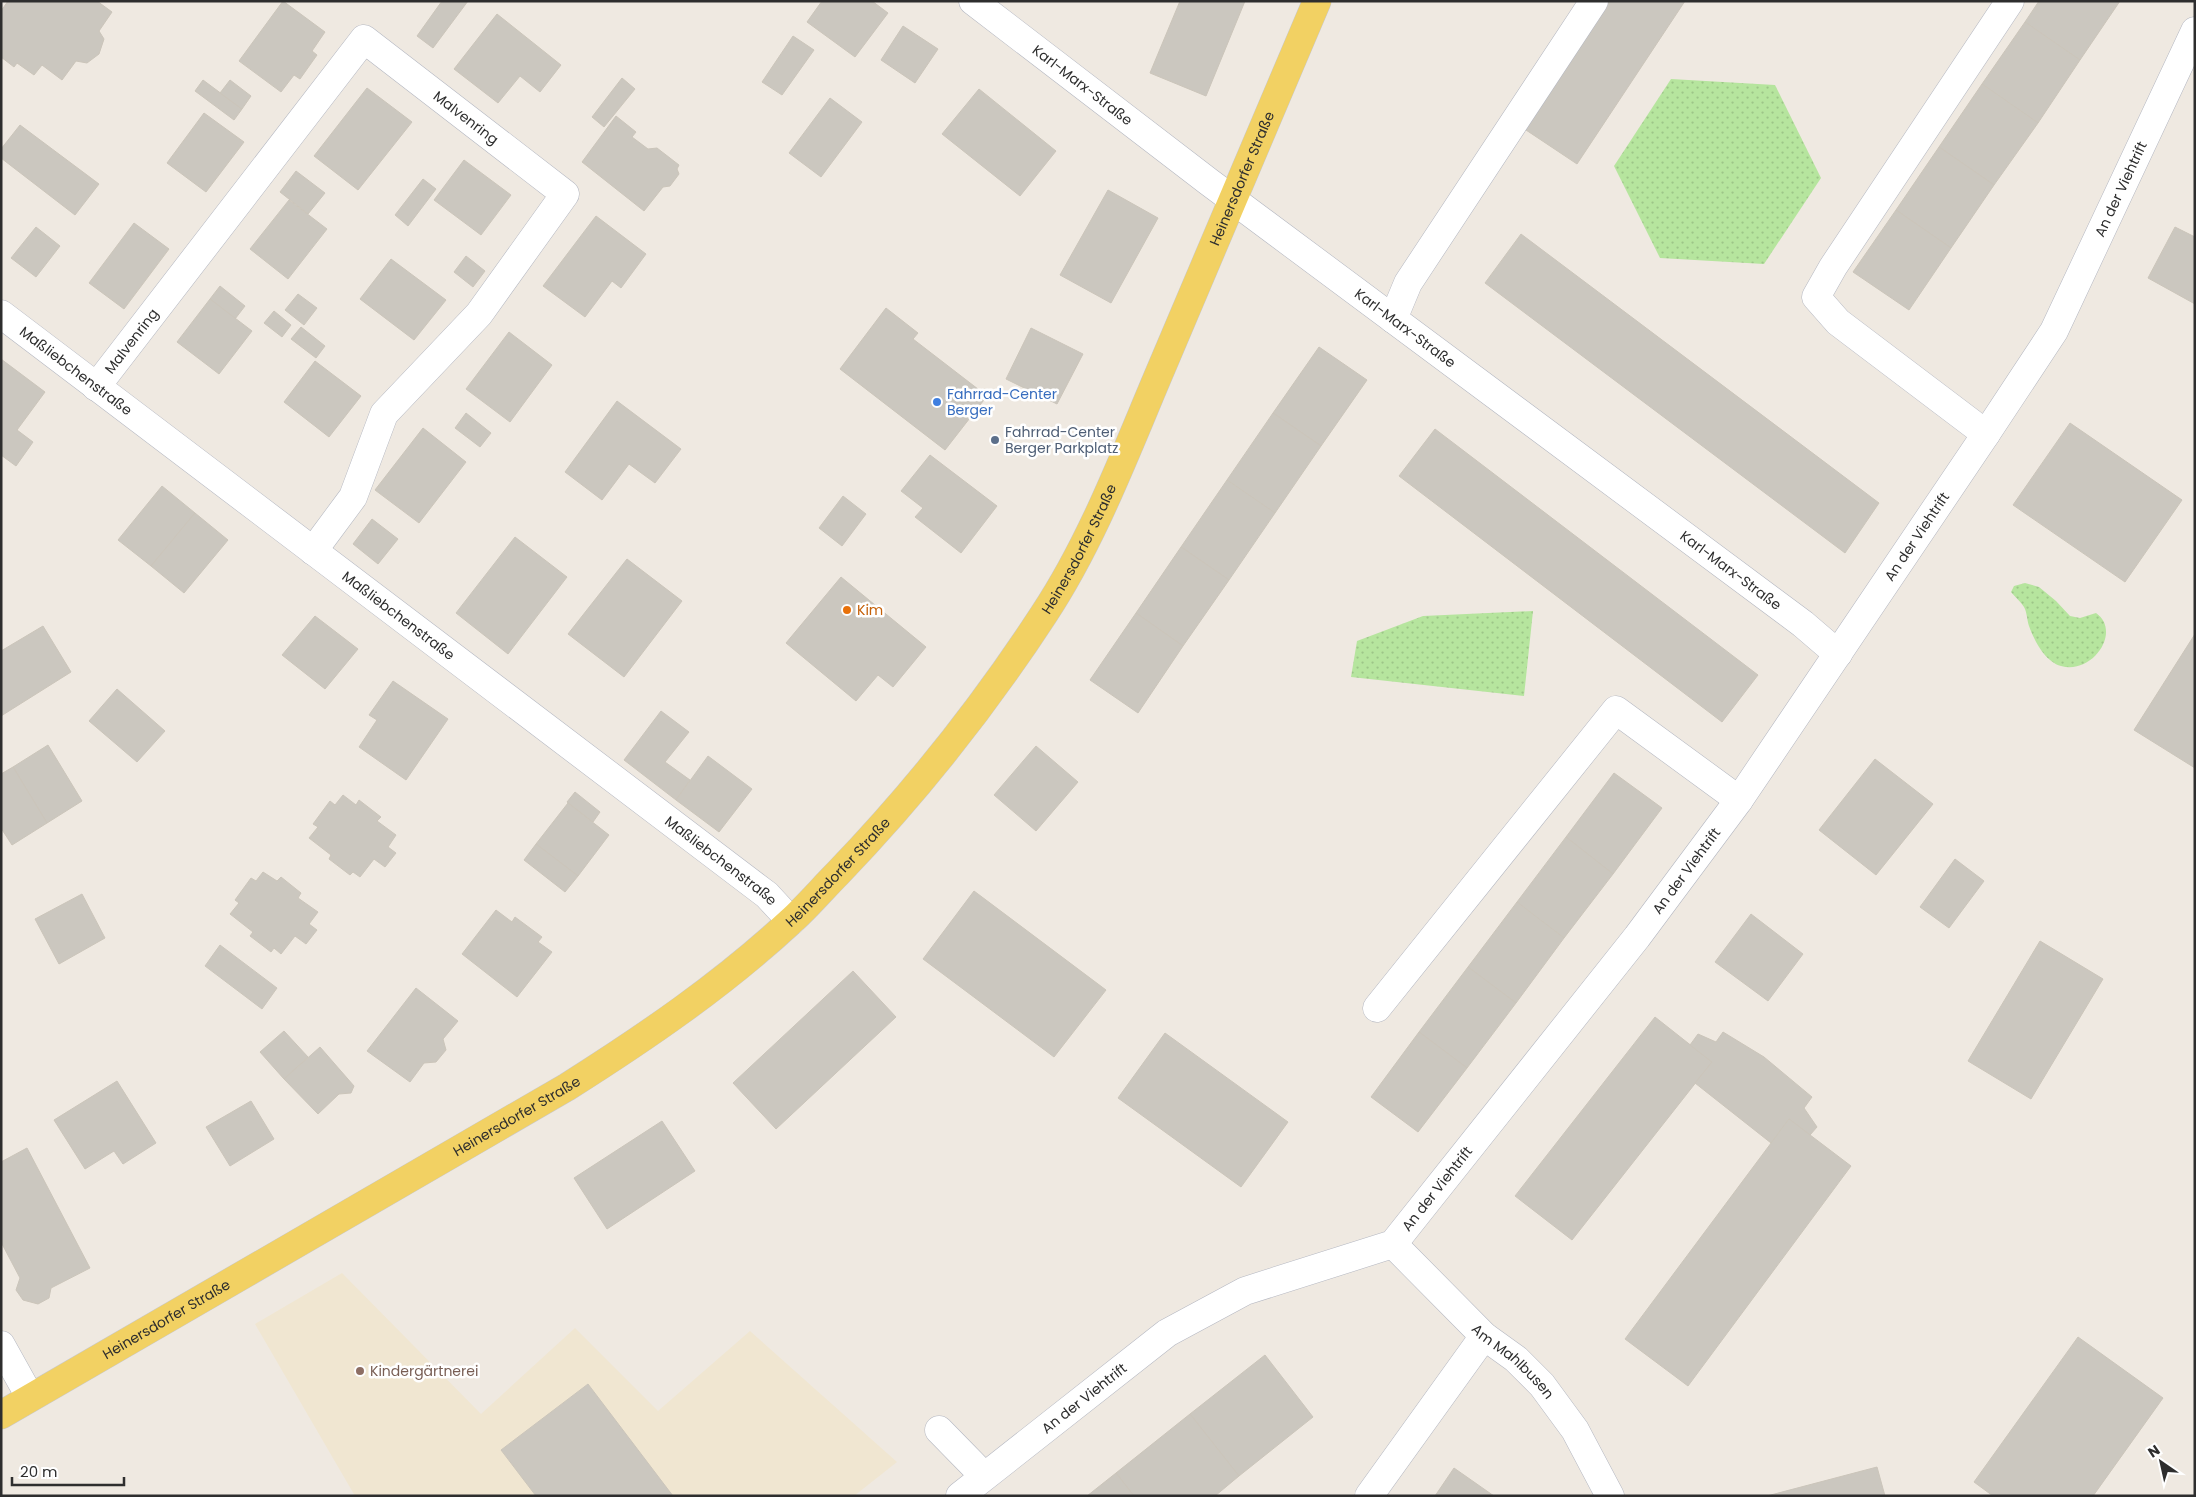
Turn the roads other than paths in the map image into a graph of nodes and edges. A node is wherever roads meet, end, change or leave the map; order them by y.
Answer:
1 (973, 1) edge
2 (1317, 1) edge
3 (1594, 1) edge
4 (2010, 1) edge
5 (2195, 31) edge
6 (1233, 199) junction
7 (1, 314) edge
8 (1393, 320) junction
9 (96, 387) junction
10 (1986, 434) junction
11 (314, 551) junction
12 (1838, 654) junction
13 (1739, 800) junction
14 (791, 921) junction
15 (1377, 1008) dead end
16 (1394, 1244) junction
17 (1484, 1336) junction
18 (1, 1345) edge
19 (30, 1397) junction
20 (1, 1415) edge
21 (939, 1430) dead end
22 (984, 1476) junction
23 (960, 1496) edge
24 (1369, 1496) edge
25 (1610, 1496) edge

1 - 6 street, Karl-Marx-Straße
2 - 6 main road, Heinersdorfer Straße
3 - 8 street
4 - 10 street
5 - 10 street, An der Viehtrift
6 - 8 street, Karl-Marx-Straße
6 - 14 main road, Heinersdorfer Straße
7 - 9 street, Maßliebchenstraße
8 - 12 street, Karl-Marx-Straße
9 - 11 street, Maßliebchenstraße
9 - 11 street, Malvenring
10 - 12 street, An der Viehtrift
11 - 14 street, Maßliebchenstraße
12 - 13 street, An der Viehtrift
13 - 15 street
13 - 16 street, An der Viehtrift
14 - 19 main road, Heinersdorfer Straße
16 - 17 street, Am Mahlbusen
16 - 22 street, An der Viehtrift
17 - 24 street
17 - 25 street, Am Mahlbusen
18 - 19 street
19 - 20 main road, Heinersdorfer Straße
21 - 22 street
22 - 23 street, An der Viehtrift

